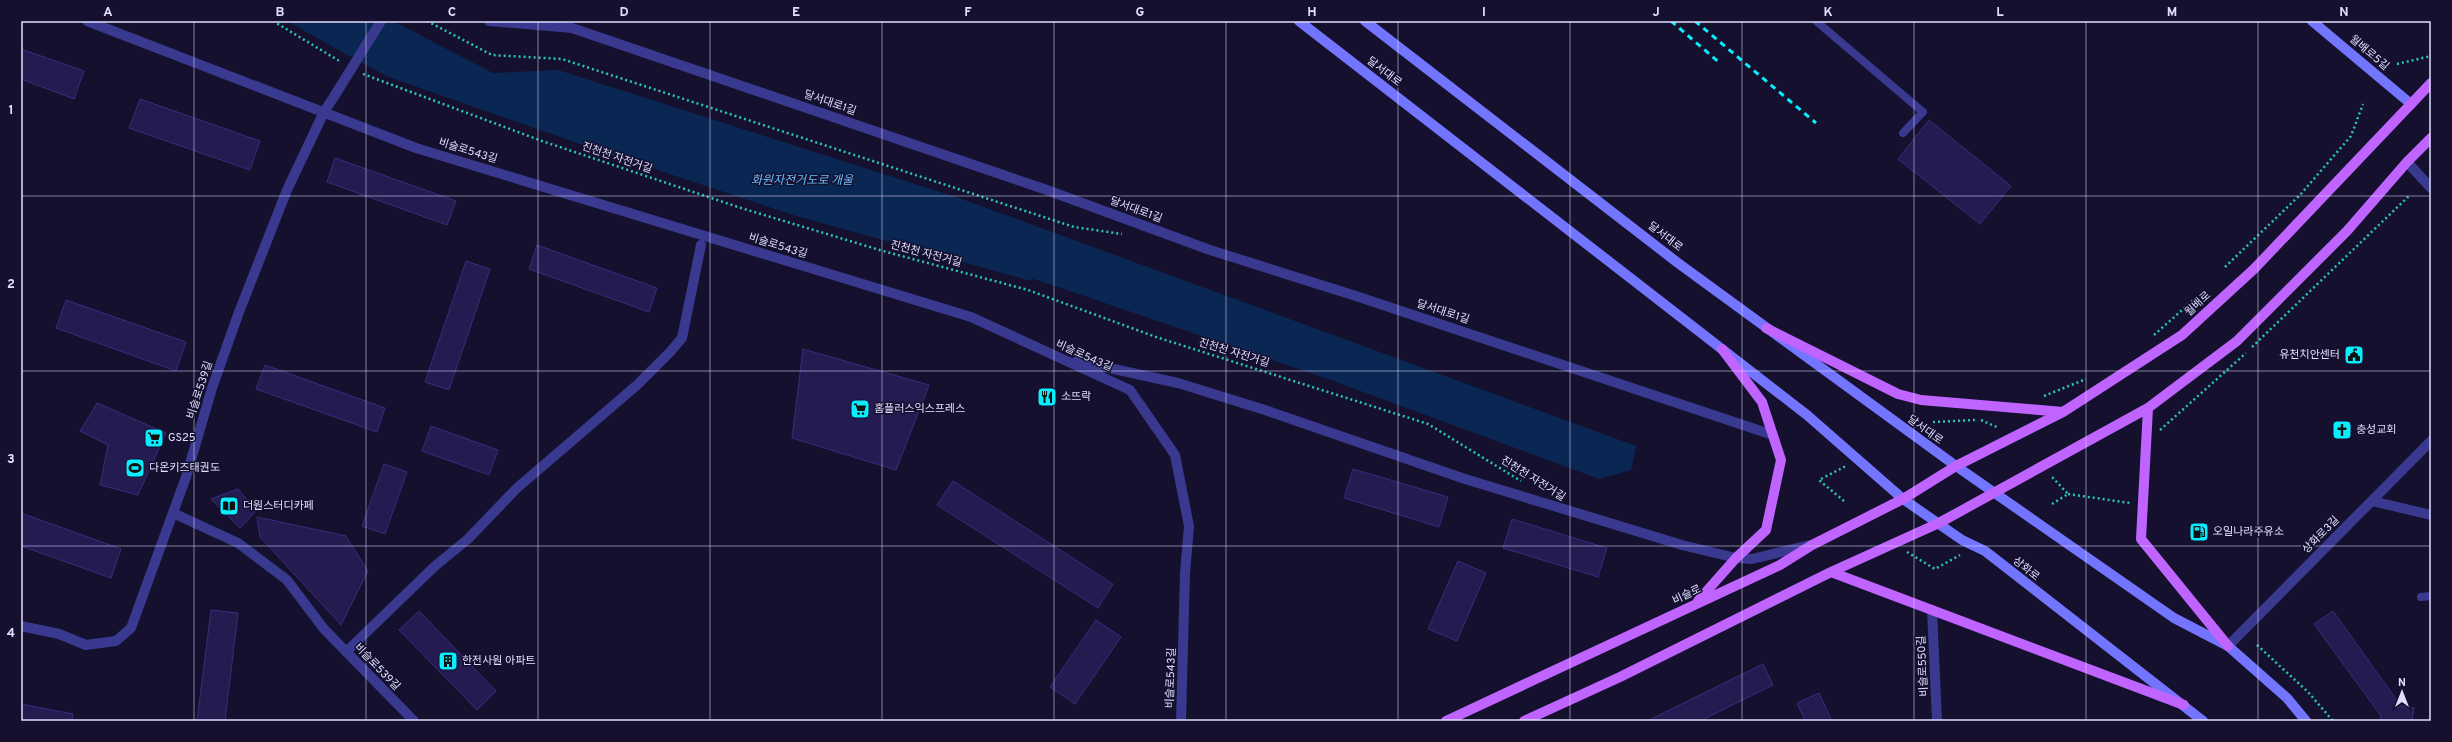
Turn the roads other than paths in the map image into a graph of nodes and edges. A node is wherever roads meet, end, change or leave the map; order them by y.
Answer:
1 (88, 21) edge
2 (381, 21) edge
3 (488, 21) edge
4 (1299, 21) edge
5 (1365, 21) edge
6 (1816, 21) edge
7 (2312, 21) edge
8 (2431, 83) edge
9 (2411, 104) junction
10 (324, 112) junction
11 (1903, 133) dead end
12 (2431, 138) edge
13 (2407, 162) junction
14 (2431, 188) edge
15 (701, 245) dead end
16 (1766, 328) junction
17 (1722, 349) junction
18 (1052, 354) junction
19 (2148, 408) junction
20 (2063, 412) junction
21 (1773, 434) junction
22 (1834, 437) joint
23 (2431, 441) edge
24 (1956, 466) junction
25 (1933, 480) joint
26 (1994, 493) junction
27 (1903, 499) junction
28 (2372, 501) junction
29 (173, 513) junction
30 (2431, 515) edge
31 (1939, 523) junction
32 (1812, 545) junction
33 (1736, 558) junction
34 (1831, 572) junction
35 (2431, 596) edge
36 (2421, 597) dead end
37 (1694, 605) junction
38 (1932, 610) junction
39 (21, 626) edge
40 (2228, 646) junction
41 (346, 652) junction
42 (2184, 705) junction
43 (414, 721) edge
44 (1181, 721) edge
45 (1446, 721) edge
46 (1524, 721) edge
47 (1937, 721) edge
48 (2203, 721) edge
49 (2306, 721) edge

1 - 10 street, 비슬로543길
2 - 10 street, 비슬로539길, bridge
3 - 21 street, 달서대로1길
4 - 17 main road, 달서대로
5 - 16 main road, 달서대로
6 - 11 lane
7 - 9 main road, 월배로5길
8 - 9 main road, 월배로
9 - 20 main road, 월배로
10 - 18 street, 비슬로543길
10 - 29 street, 비슬로539길
12 - 13 main road
13 - 14 street
13 - 19 main road
15 - 41 street
16 - 20 main road
16 - 24 main road, 달서대로
17 - 21 main road
17 - 22 main road, 달서대로
18 - 33 street
18 - 44 street, 비슬로543길
19 - 26 main road
19 - 40 main road
20 - 24 main road, 월배로
21 - 33 main road
22 - 27 main road, 상화로
23 - 28 street, 상화로3길
24 - 25 main road, 월배로
24 - 26 main road
25 - 27 main road, 비슬로
26 - 31 main road
26 - 40 main road
27 - 31 main road, 상화로
27 - 32 main road, 비슬로
28 - 30 street
28 - 40 street, 상화로3길
29 - 39 street
29 - 41 street, 비슬로539길
31 - 34 main road
31 - 42 main road, 상화로
32 - 33 street
32 - 37 main road, 비슬로
33 - 37 main road
34 - 38 main road
34 - 46 main road
35 - 36 lane
37 - 45 main road, 비슬로
38 - 42 main road
38 - 47 street, 비슬로550길
40 - 49 main road
41 - 43 street, 비슬로539길
42 - 48 main road, 상화로

